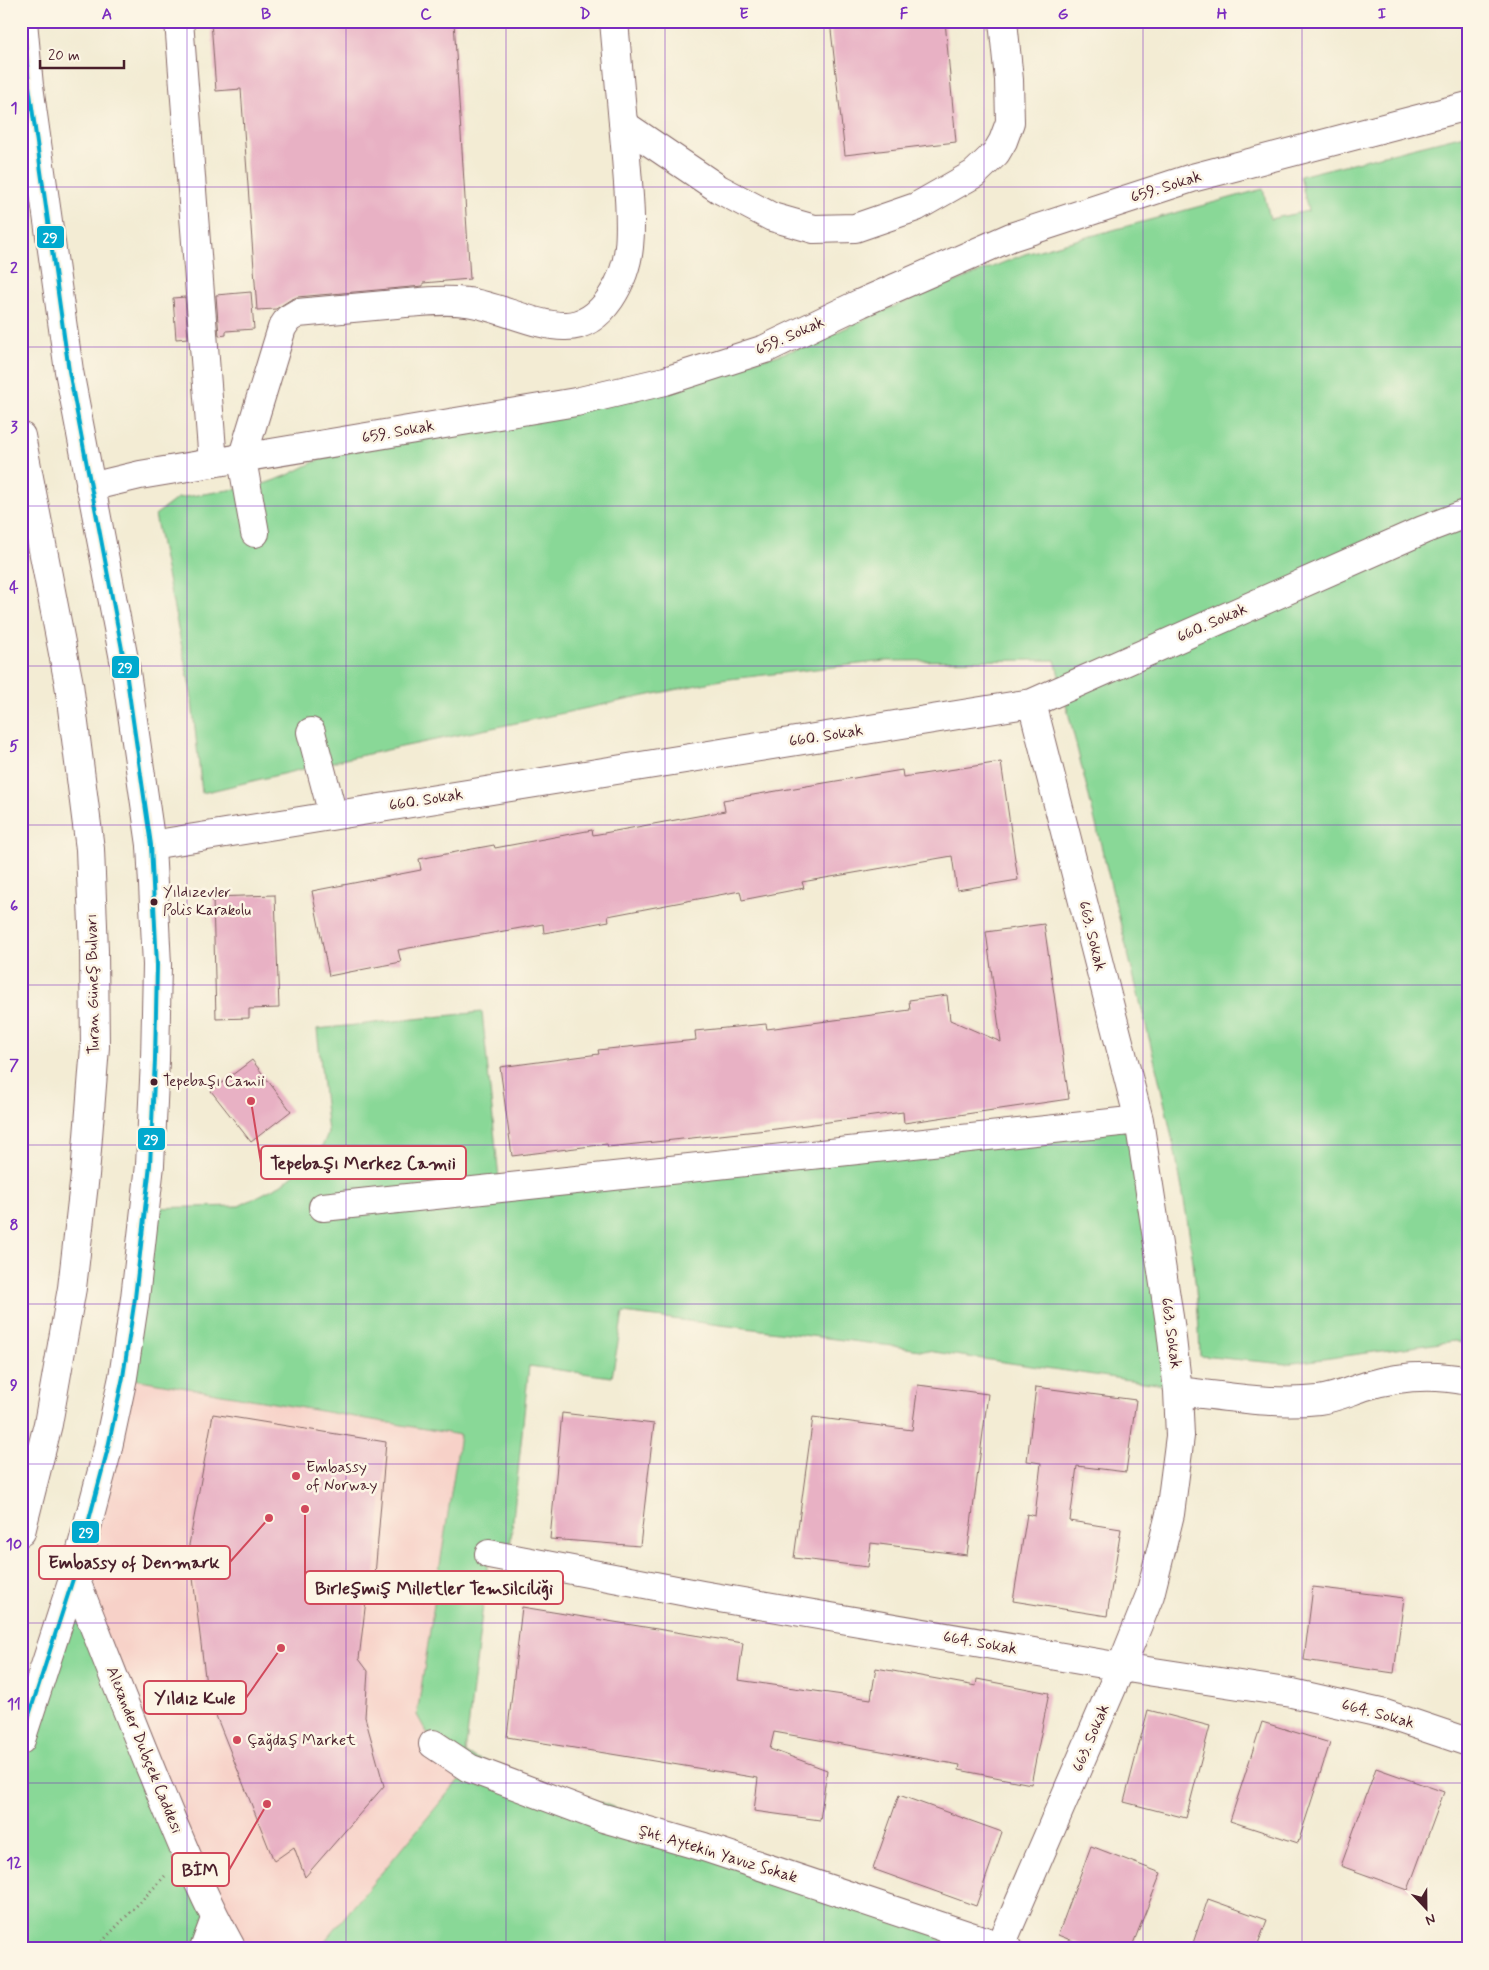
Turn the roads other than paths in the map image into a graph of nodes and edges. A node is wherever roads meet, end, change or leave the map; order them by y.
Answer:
1 (23, 21) edge
2 (179, 21) edge
3 (614, 21) edge
4 (1003, 21) edge
5 (1468, 106) edge
6 (623, 124) junction
7 (22, 444) edge
8 (242, 458) junction
9 (213, 463) junction
10 (90, 487) junction
11 (1468, 512) edge
12 (255, 533) dead end
13 (1032, 703) junction
14 (311, 732) dead end
15 (334, 815) junction
16 (151, 845) junction
17 (1139, 1120) junction
18 (322, 1207) dead end
19 (1468, 1381) edge
20 (1178, 1391) junction
21 (21, 1532) edge
22 (489, 1554) dead end
23 (74, 1576) junction
24 (1121, 1667) junction
25 (21, 1740) edge
26 (1468, 1742) edge
27 (433, 1744) dead end
28 (216, 1919) junction
29 (1005, 1947) edge
30 (204, 1949) edge
31 (232, 1949) edge

1 - 10 street
2 - 9 street
3 - 6 street
4 - 6 street
5 - 8 street, 659. Sokak
6 - 8 street
7 - 21 street, Turan Güneş Bulvarı
8 - 9 street, 659. Sokak
8 - 12 street
9 - 10 street, 659. Sokak
10 - 16 street
11 - 13 street, 660. Sokak
13 - 15 street, 660. Sokak
13 - 17 street, 663. Sokak
14 - 15 street
15 - 16 street, 660. Sokak
16 - 23 street
17 - 18 street
17 - 20 street, 663. Sokak
19 - 20 street
20 - 24 street, 663. Sokak
22 - 24 street, 664. Sokak
23 - 25 street
23 - 28 street, Alexander Dubçek Caddesi
24 - 26 street, 664. Sokak
24 - 29 street, 663. Sokak
27 - 29 street, Şht. Aytekin Yavuz Sokak
28 - 30 street
28 - 31 street, Alexander Dubçek Caddesi

